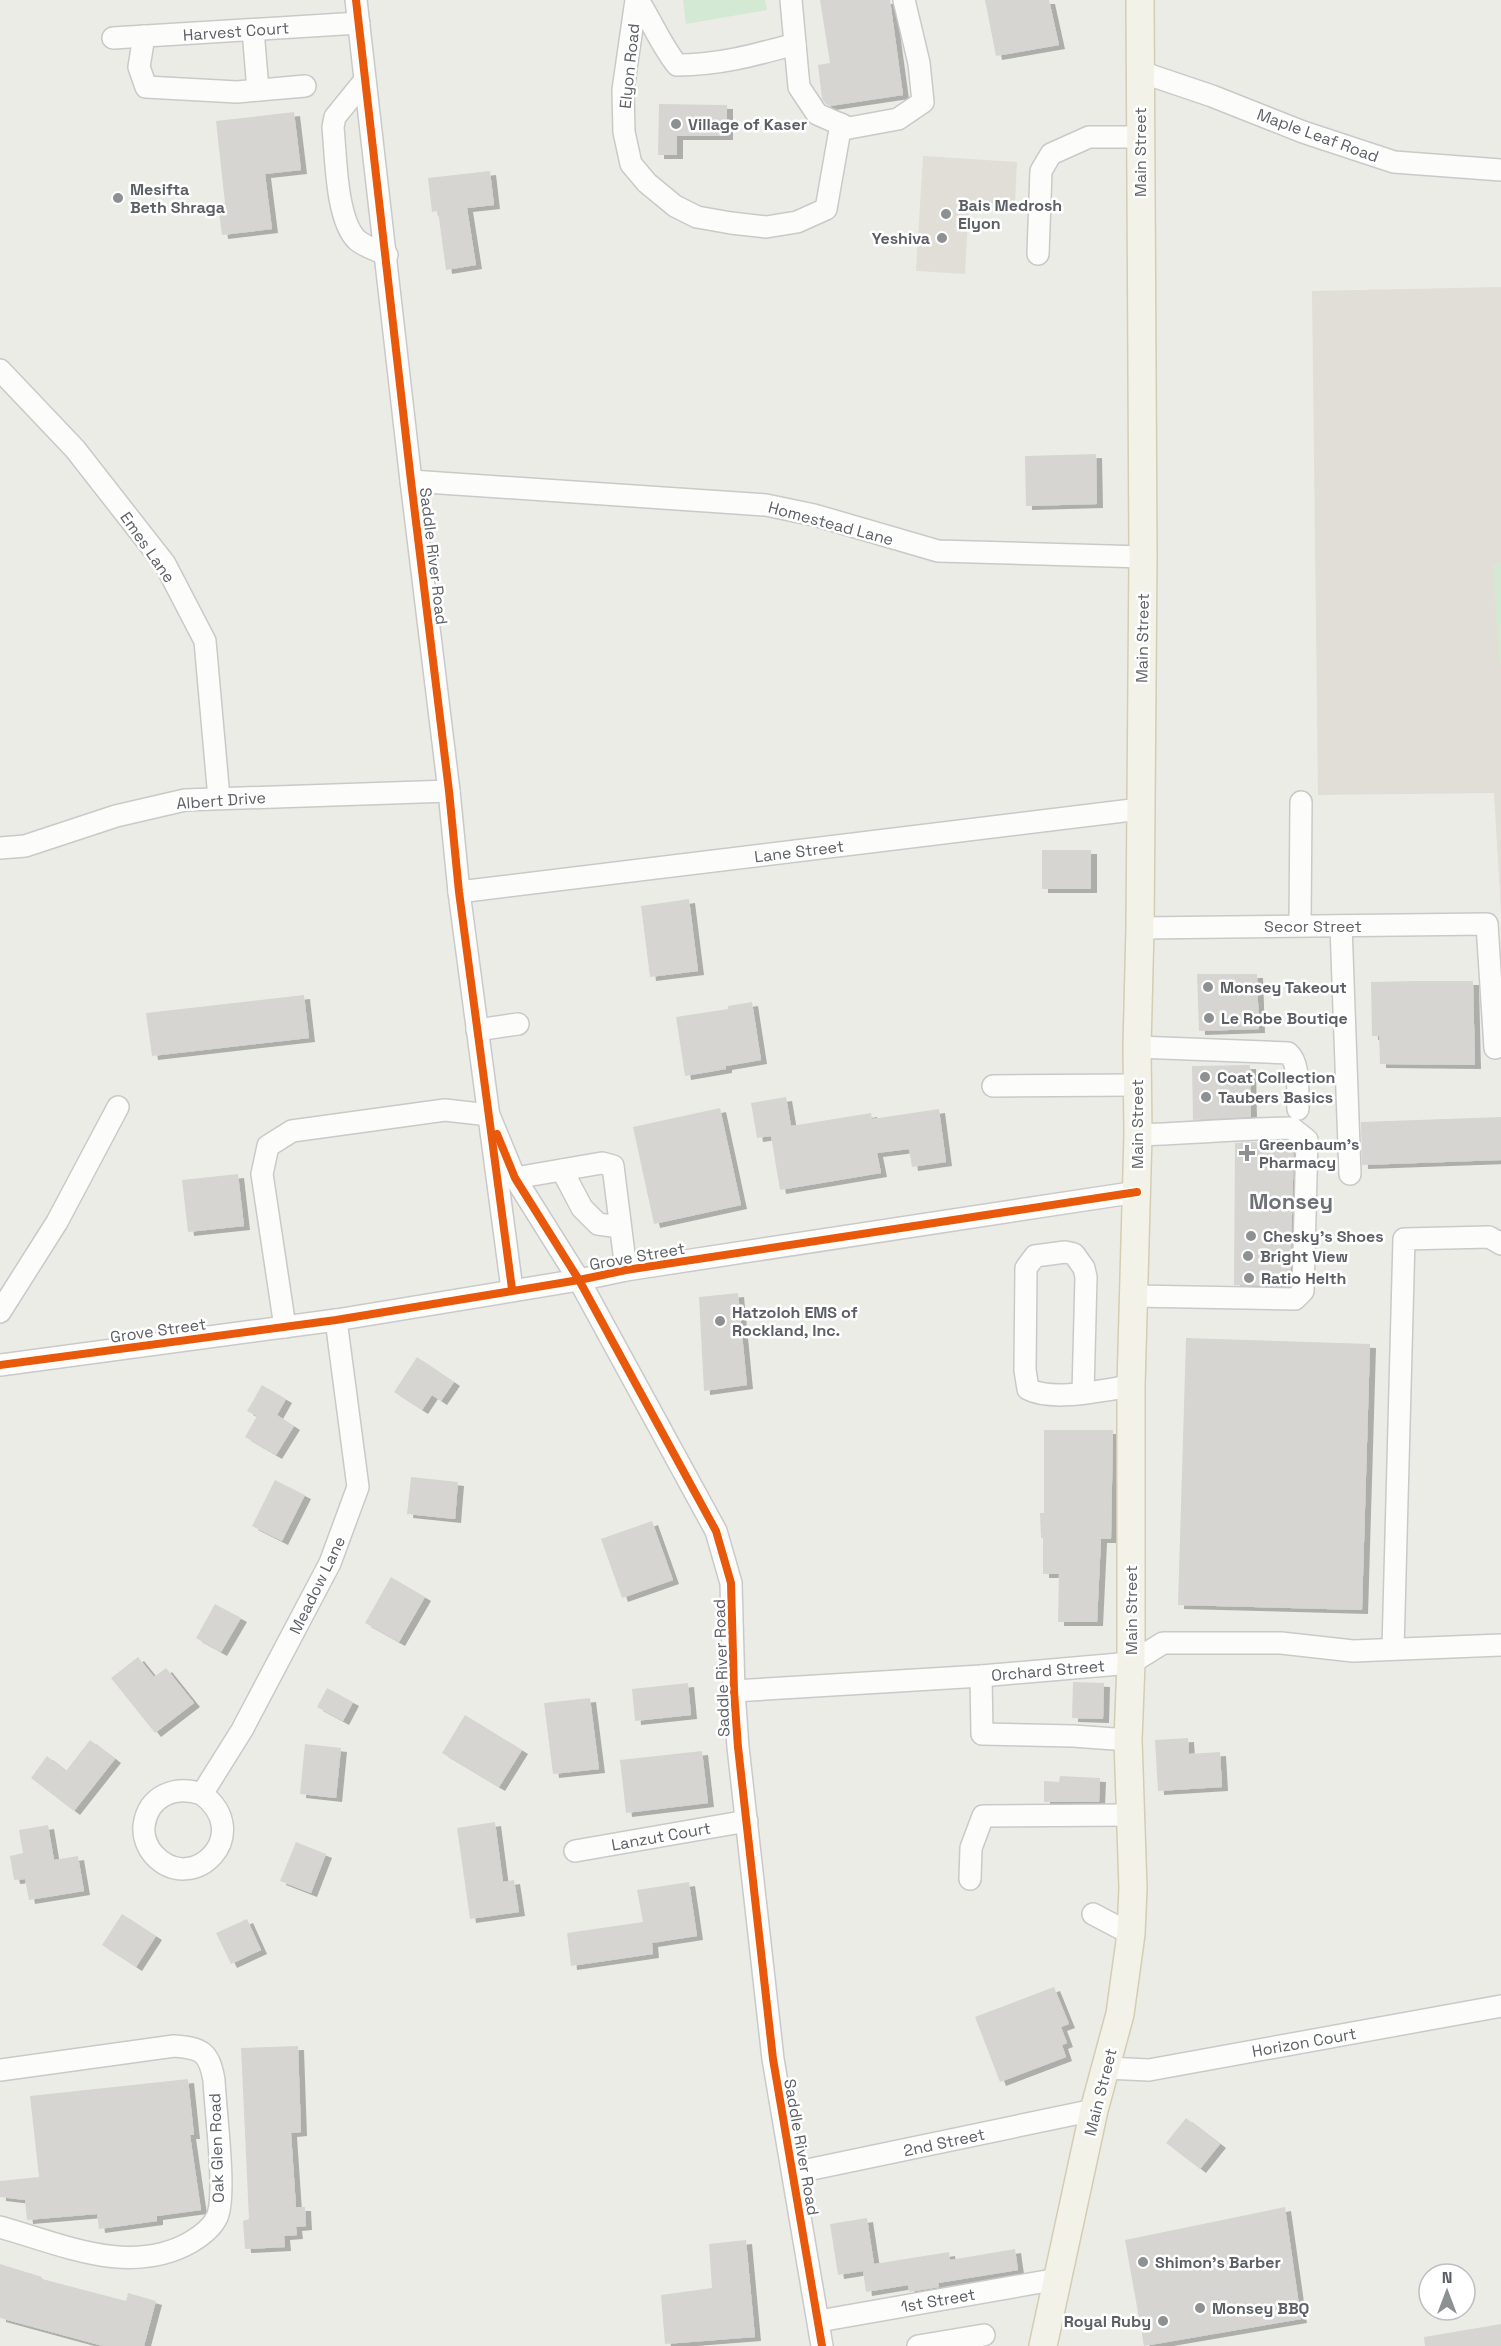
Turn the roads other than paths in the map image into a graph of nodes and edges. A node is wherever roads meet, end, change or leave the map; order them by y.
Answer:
1 (356, 0) edge
2 (637, 0) edge
3 (791, 0) edge
4 (904, 0) edge
5 (1140, 0) edge
6 (359, 23) junction
7 (253, 30) junction
8 (144, 36) junction
9 (113, 38) dead end
10 (795, 44) junction
11 (1141, 72) junction
12 (365, 80) junction
13 (305, 86) dead end
14 (258, 90) junction
15 (841, 124) junction
16 (1139, 137) junction
17 (1501, 170) edge
18 (1038, 254) dead end
19 (387, 255) junction
20 (0, 370) edge
21 (411, 481) junction
22 (1143, 557) junction
23 (449, 791) junction
24 (219, 798) junction
25 (1301, 802) dead end
26 (1140, 809) junction
27 (0, 848) edge
28 (459, 892) junction
29 (1300, 925) junction
30 (1341, 926) junction
31 (1140, 928) junction
32 (518, 1024) dead end
33 (477, 1030) junction
34 (1137, 1047) junction
35 (1495, 1048) dead end
36 (993, 1086) dead end
37 (1137, 1086) junction
38 (118, 1107) dead end
39 (1298, 1109) dead end
40 (489, 1115) junction
41 (1138, 1135) junction
42 (562, 1170) junction
43 (1350, 1174) dead end
44 (515, 1178) junction
45 (1137, 1192) junction
46 (620, 1227) junction
47 (1501, 1244) edge
48 (626, 1270) junction
49 (579, 1280) junction
50 (512, 1289) junction
51 (1134, 1296) junction
52 (0, 1312) edge
53 (336, 1320) junction
54 (285, 1327) junction
55 (0, 1365) edge
56 (1131, 1386) junction
57 (1083, 1393) junction
58 (1501, 1645) edge
59 (1393, 1649) junction
60 (1131, 1663) junction
61 (981, 1676) junction
62 (734, 1691) junction
63 (1128, 1740) junction
64 (202, 1794) dead end
65 (1129, 1815) junction
66 (747, 1821) junction
67 (575, 1851) dead end
68 (970, 1879) dead end
69 (1093, 1914) dead end
70 (1131, 1934) junction
71 (1501, 2006) edge
72 (1106, 2068) junction
73 (0, 2070) edge
74 (1094, 2110) junction
75 (793, 2173) junction
76 (0, 2227) edge
77 (1058, 2279) junction
78 (819, 2321) junction
79 (984, 2335) dead end
80 (822, 2346) edge
81 (918, 2346) edge
82 (1043, 2346) edge

1 - 6 street, Saddle River Road
2 - 10 street
2 - 15 street, Elyon Road
3 - 10 street
4 - 15 street
5 - 11 main road, Main Street
6 - 7 street, Harvest Court
6 - 12 street, Saddle River Road
7 - 8 street, Harvest Court
7 - 14 street
8 - 9 street, Harvest Court
8 - 14 street
10 - 15 street
11 - 16 main road, Main Street
11 - 17 street, Maple Leaf Road
12 - 19 street, Saddle River Road
12 - 19 street
13 - 14 street
16 - 18 street
16 - 22 main road, Main Street
19 - 21 street, Saddle River Road
20 - 24 street, Emes Lane
21 - 22 street, Homestead Lane
21 - 23 street, Saddle River Road
22 - 26 main road, Main Street
23 - 24 street, Albert Drive
23 - 28 street, Saddle River Road
24 - 27 street, Albert Drive
25 - 29 street
26 - 28 street, Lane Street
26 - 31 main road, Main Street
28 - 33 street, Saddle River Road
29 - 30 street, Secor Street
29 - 31 street, Secor Street
30 - 35 street, Secor Street
30 - 43 street
31 - 34 main road, Main Street
32 - 33 street
33 - 40 street, Saddle River Road
34 - 37 main road, Main Street
34 - 39 street
36 - 37 street
37 - 41 main road, Main Street
38 - 52 street
40 - 44 street, Saddle River Road
40 - 50 street, Saddle River Road
40 - 54 street
41 - 45 main road, Main Street
41 - 51 street
42 - 44 street
42 - 46 street
42 - 46 street
44 - 49 street, Saddle River Road
45 - 48 street, Grove Street
45 - 51 main road, Main Street
46 - 48 street
47 - 59 street
48 - 49 street, Grove Street
49 - 50 street, Grove Street
49 - 62 street, Saddle River Road
50 - 53 street, Grove Street
51 - 56 main road, Main Street
53 - 54 street, Grove Street
53 - 64 street, Meadow Lane
54 - 55 street, Grove Street
56 - 57 street
56 - 60 main road, Main Street
57 - 57 street
58 - 59 street, Orchard Street
59 - 60 street, Orchard Street
60 - 61 street, Orchard Street
60 - 63 main road, Main Street
61 - 62 street, Orchard Street
61 - 63 street
62 - 66 street, Saddle River Road
63 - 65 main road, Main Street
65 - 68 street
65 - 70 main road, Main Street
66 - 67 street, Lanzut Court
66 - 75 street, Saddle River Road
69 - 70 street
70 - 72 main road, Main Street
71 - 72 street, Horizon Court
72 - 74 main road, Main Street
73 - 76 street, Oak Glen Road
74 - 75 street, 2nd Street
74 - 77 main road, Main Street
75 - 78 street, Saddle River Road
77 - 78 street, 1st Street
77 - 82 main road, Main Street
78 - 80 street, Saddle River Road
79 - 81 street

